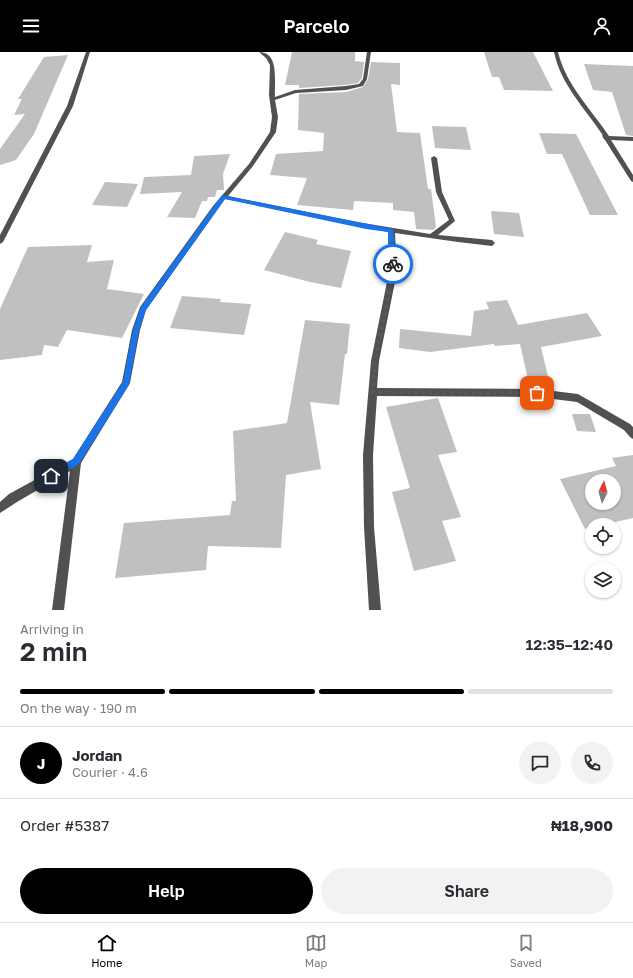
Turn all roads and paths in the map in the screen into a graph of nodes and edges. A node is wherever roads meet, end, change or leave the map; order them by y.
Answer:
1 (88, 52) edge
2 (261, 52) edge
3 (369, 52) edge
4 (556, 52) edge
5 (273, 98) junction
6 (606, 138) junction
7 (633, 139) edge
8 (434, 158) dead end
9 (633, 180) edge
10 (224, 197) junction
11 (445, 226) junction
12 (391, 230) junction
13 (432, 236) junction
14 (451, 238) junction
15 (1, 239) edge
16 (492, 243) dead end
17 (373, 392) junction
18 (633, 434) edge
19 (76, 462) junction
20 (0, 508) edge
21 (58, 610) edge
22 (375, 610) edge

1 - 15 street
2 - 5 street
3 - 5 street
4 - 6 street
5 - 10 street
6 - 7 street
6 - 9 street
8 - 11 street
10 - 12 street
10 - 19 street
11 - 13 street
11 - 14 street
12 - 13 street
12 - 17 street
13 - 14 street
14 - 16 street
17 - 18 street
17 - 22 street
19 - 20 street
19 - 21 street

